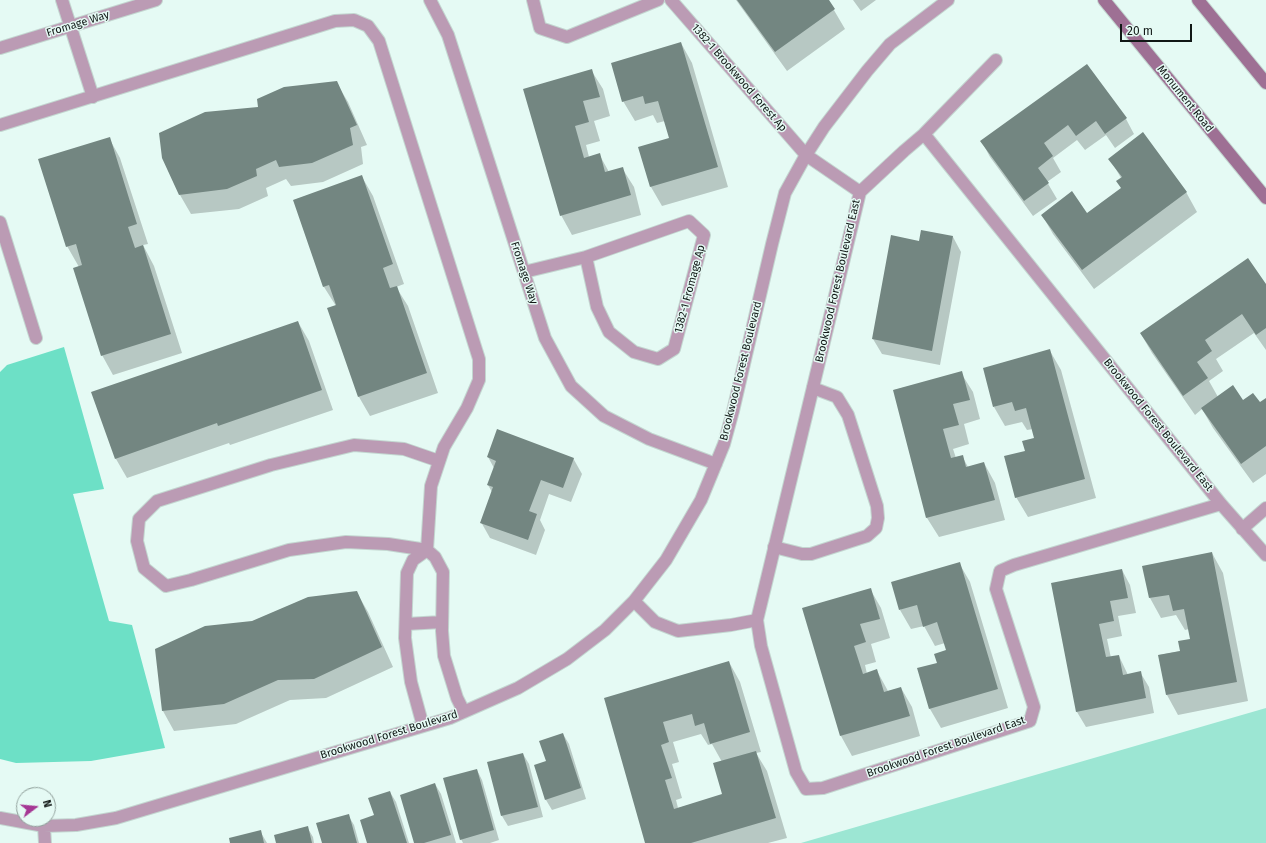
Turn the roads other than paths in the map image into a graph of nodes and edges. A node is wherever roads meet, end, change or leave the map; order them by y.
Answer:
1 (62, 0) edge
2 (156, 0) edge
3 (430, 0) edge
4 (533, 0) edge
5 (658, 0) edge
6 (672, 0) edge
7 (948, 0) edge
8 (1104, 0) edge
9 (1198, 0) edge
10 (70, 27) junction
11 (0, 48) edge
12 (996, 60) dead end
13 (1266, 83) edge
14 (93, 97) junction
15 (0, 125) edge
16 (924, 134) junction
17 (806, 155) junction
18 (860, 192) junction
19 (1266, 198) edge
20 (0, 222) edge
21 (2, 237) edge
22 (586, 257) junction
23 (524, 272) junction
24 (36, 338) dead end
25 (813, 388) junction
26 (439, 461) junction
27 (716, 464) junction
28 (1221, 504) junction
29 (1266, 508) edge
30 (1242, 528) junction
31 (774, 547) junction
32 (427, 550) junction
33 (1266, 556) edge
34 (634, 601) junction
35 (757, 620) junction
36 (442, 622) junction
37 (406, 624) junction
38 (464, 712) junction
39 (423, 726) junction
40 (0, 818) edge
41 (16, 821) edge
42 (56, 826) edge
43 (44, 827) edge
44 (45, 843) edge

1 - 10 street
2 - 10 street, Fromage Way
3 - 23 street, Fromage Way
4 - 5 street
6 - 17 street, 1382-1 Brookwood Forest Ap
7 - 17 street, Brookwood Forest Boulevard
8 - 19 main road, Monument Road
9 - 13 main road
10 - 11 street, Fromage Way
10 - 14 street
12 - 16 street
14 - 15 street
14 - 26 street
16 - 18 street, Brookwood Forest Boulevard East
16 - 28 street, Brookwood Forest Boulevard East
17 - 18 street, 1382-1 Brookwood Forest Ap
17 - 27 street, Brookwood Forest Boulevard
18 - 25 street, Brookwood Forest Boulevard East
20 - 21 street
21 - 24 street
22 - 22 street, 1382-1 Fromage Ap
22 - 23 street, 1382-1 Fromage Ap
23 - 27 street, Fromage Way
25 - 31 street, Brookwood Forest Boulevard East
25 - 31 street
26 - 32 street
26 - 32 street
27 - 34 street, Brookwood Forest Boulevard
28 - 30 street
28 - 35 street, Brookwood Forest Boulevard East
29 - 30 street
30 - 33 street
31 - 35 street, Brookwood Forest Boulevard East
32 - 36 street
32 - 37 street
34 - 35 street
34 - 38 street, Brookwood Forest Boulevard
36 - 37 street
36 - 38 street
37 - 39 street
38 - 39 street, Brookwood Forest Boulevard
39 - 42 street, Brookwood Forest Boulevard
40 - 41 street, Brookwood Forest Boulevard
43 - 44 street

